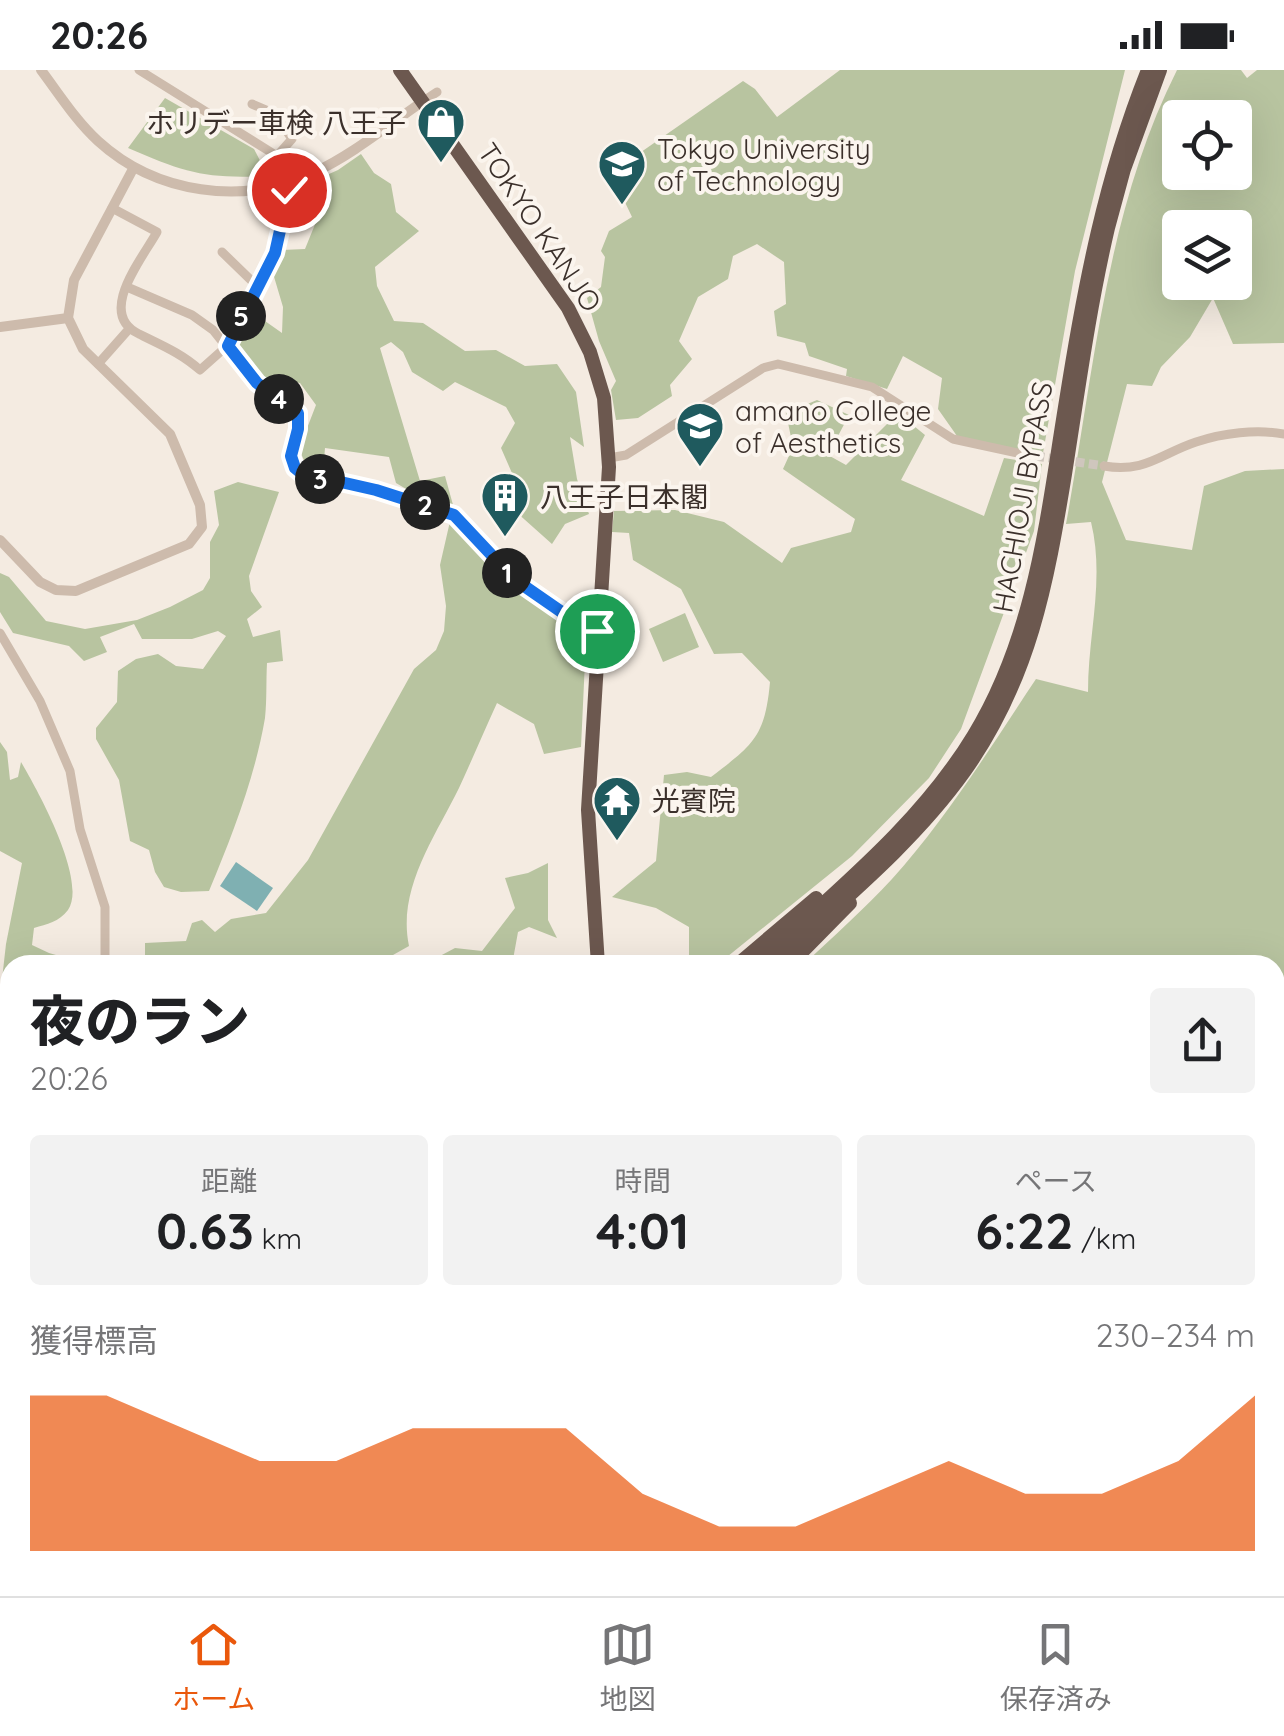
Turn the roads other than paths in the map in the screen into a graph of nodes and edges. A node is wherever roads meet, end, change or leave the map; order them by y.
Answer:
1 (40, 70) edge
2 (139, 70) edge
3 (400, 70) edge
4 (1145, 70) edge
5 (1160, 70) edge
6 (1168, 70) edge
7 (437, 92) dead end
8 (422, 102) junction
9 (252, 104) dead end
10 (277, 156) junction
11 (134, 167) junction
12 (1124, 169) junction
13 (290, 182) junction
14 (112, 208) junction
15 (222, 252) dead end
16 (257, 286) junction
17 (127, 287) junction
18 (68, 318) junction
19 (0, 327) edge
20 (129, 329) junction
21 (228, 346) junction
22 (98, 364) junction
23 (1284, 434) edge
24 (1022, 454) tunnel mouth
25 (609, 458) junction
26 (1104, 466) tunnel mouth
27 (0, 540) edge
28 (597, 631) junction
29 (0, 633) edge
30 (884, 847) junction
31 (882, 864) junction
32 (105, 955) edge
33 (597, 955) edge
34 (748, 955) edge
35 (767, 955) edge
36 (783, 955) edge
37 (800, 955) edge

1 - 11 street
2 - 10 street
3 - 8 highway, TOKYO KANJO
4 - 30 highway, HACHIOJI BYPASS
5 - 12 highway, HACHIOJI BYPASS
6 - 12 highway
7 - 8 street
8 - 13 street
8 - 25 highway, TOKYO KANJO
9 - 10 street
10 - 13 street
11 - 13 street
11 - 14 street
12 - 31 highway, HACHIOJI BYPASS
13 - 16 street
14 - 17 street
14 - 18 street
15 - 16 street
16 - 21 street
17 - 20 street
17 - 21 street
18 - 19 street
18 - 22 street
20 - 21 street
20 - 22 street
21 - 28 street
22 - 27 street
23 - 26 street
24 - 25 street
25 - 28 highway, TOKYO KANJO
28 - 33 highway, TOKYO KANJO
29 - 32 street
30 - 34 highway
30 - 35 highway, HACHIOJI BYPASS
31 - 36 highway, HACHIOJI BYPASS
31 - 37 highway

